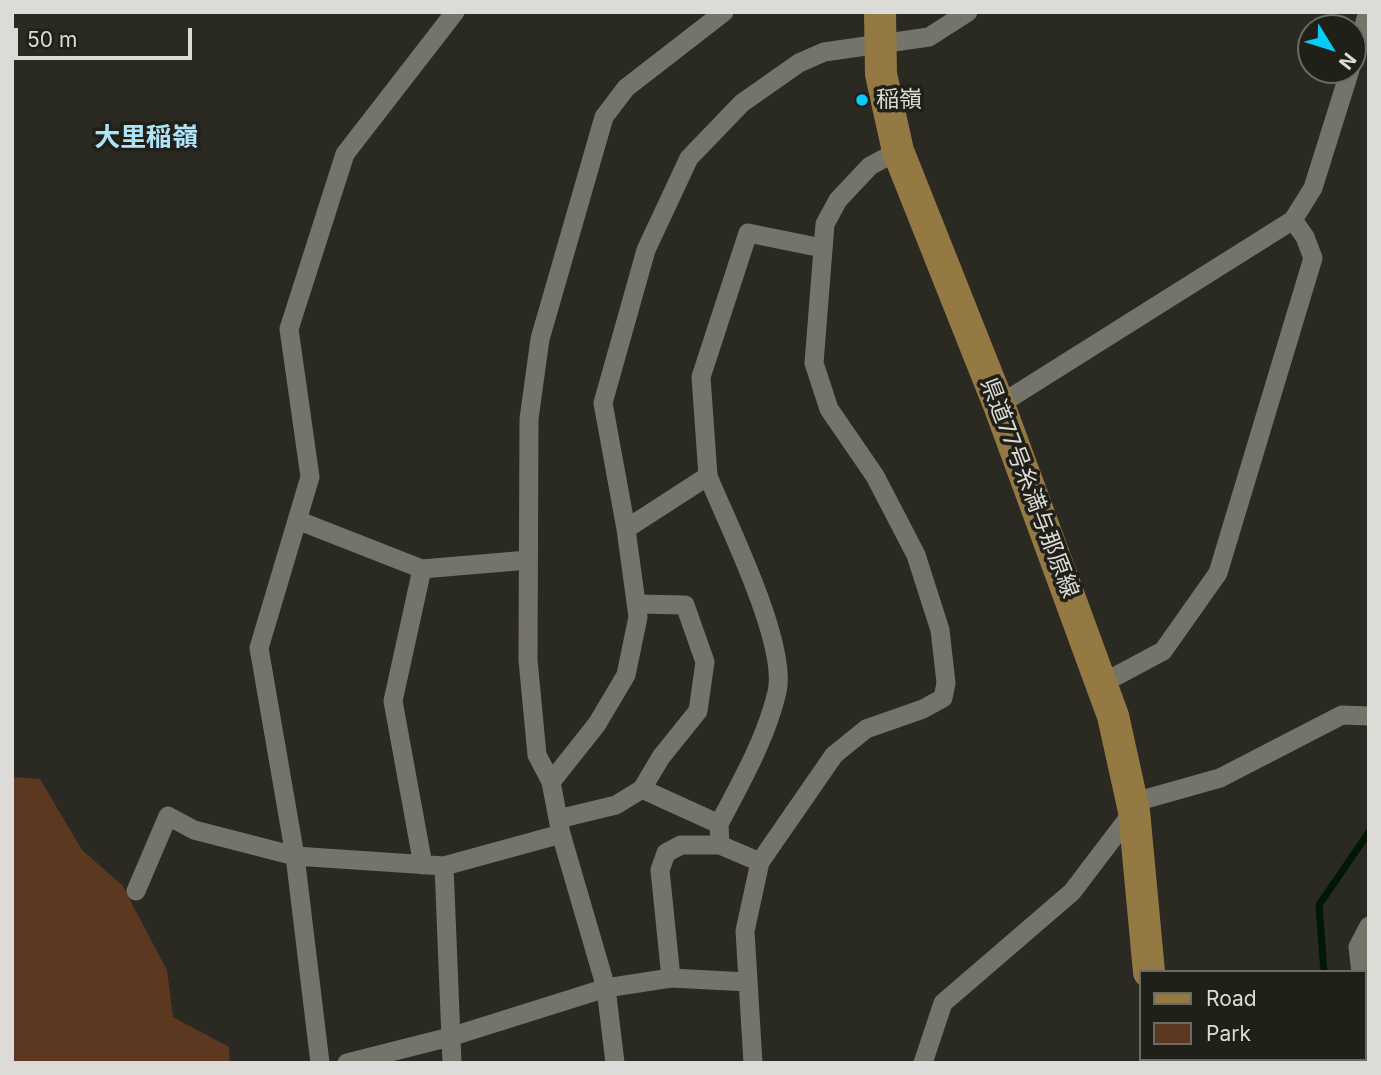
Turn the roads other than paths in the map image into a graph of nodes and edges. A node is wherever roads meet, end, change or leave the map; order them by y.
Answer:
1 (455, 12) edge
2 (724, 12) edge
3 (880, 12) edge
4 (968, 12) edge
5 (880, 46) junction
6 (1346, 84) edge
7 (898, 151) junction
8 (1293, 220) junction
9 (822, 248) junction
10 (999, 405) junction
11 (708, 476) junction
12 (297, 520) junction
13 (626, 529) junction
14 (528, 560) junction
15 (422, 569) junction
16 (636, 604) junction
17 (1103, 683) junction
18 (1369, 716) edge
19 (551, 782) junction
20 (642, 789) junction
21 (1134, 811) junction
22 (719, 824) junction
23 (560, 827) junction
24 (720, 845) junction
25 (295, 856) junction
26 (760, 862) junction
27 (423, 864) junction
28 (444, 866) junction
29 (136, 891) dead end
30 (1369, 926) edge
31 (1149, 970) edge
32 (1361, 970) edge
33 (671, 978) junction
34 (748, 982) junction
35 (606, 988) junction
36 (450, 1037) junction
37 (320, 1063) edge
38 (347, 1063) edge
39 (452, 1063) edge
40 (615, 1063) edge
41 (753, 1063) edge
42 (923, 1063) edge

1 - 12 street
2 - 14 street
3 - 5 main road, 県道77号糸満与那原線
4 - 5 street
5 - 7 main road, 県道77号糸満与那原線
5 - 13 street
6 - 8 street
7 - 9 street
7 - 10 main road, 県道77号糸満与那原線
8 - 10 street
8 - 17 street
9 - 11 street
9 - 26 street
10 - 17 main road, 県道77号糸満与那原線
11 - 13 street
11 - 22 street
12 - 15 street
12 - 25 street
13 - 16 street
14 - 15 street
14 - 19 street
15 - 27 street
16 - 19 street
16 - 20 street
17 - 21 main road, 県道77号糸満与那原線
18 - 21 street
19 - 23 street
20 - 22 street
20 - 23 street
21 - 31 main road, 県道77号糸満与那原線
21 - 42 street
22 - 24 street
23 - 28 street
23 - 35 street
24 - 26 street
24 - 33 street
25 - 27 street
25 - 29 street
25 - 37 street
26 - 34 street
27 - 28 street
28 - 36 street
30 - 32 street
33 - 34 street
33 - 35 street
34 - 41 street
35 - 36 street
35 - 40 street
36 - 38 street
36 - 39 street

